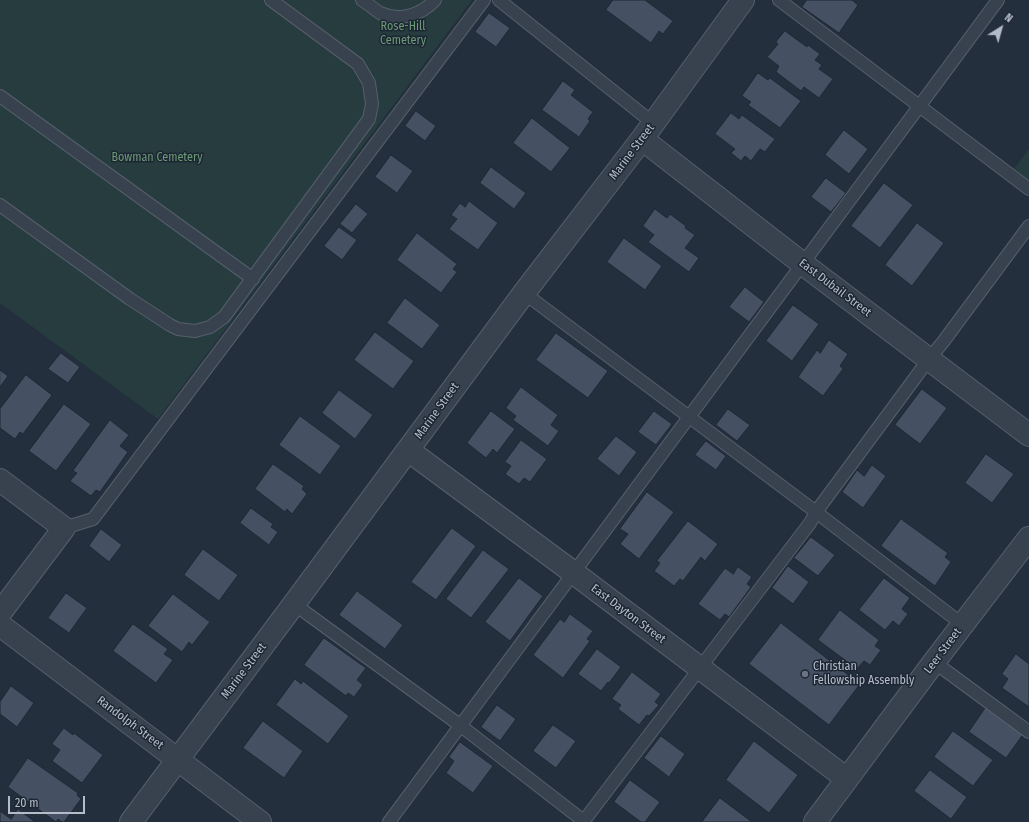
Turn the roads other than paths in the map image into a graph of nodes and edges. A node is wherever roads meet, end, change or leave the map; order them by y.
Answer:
1 (271, 0) edge
2 (362, 0) edge
3 (435, 0) edge
4 (484, 0) edge
5 (500, 0) edge
6 (743, 0) edge
7 (779, 0) edge
8 (998, 0) edge
9 (0, 96) edge
10 (920, 107) junction
11 (648, 131) junction
12 (1029, 189) edge
13 (0, 205) edge
14 (1029, 226) edge
15 (803, 264) junction
16 (252, 279) junction
17 (524, 293) junction
18 (928, 359) junction
19 (690, 417) junction
20 (1029, 436) edge
21 (408, 450) junction
22 (0, 480) edge
23 (816, 512) junction
24 (64, 528) junction
25 (1029, 538) edge
26 (574, 573) junction
27 (294, 604) junction
28 (0, 613) edge
29 (962, 624) junction
30 (0, 625) edge
31 (934, 662) junction
32 (700, 668) junction
33 (461, 726) junction
34 (1029, 732) edge
35 (177, 759) junction
36 (847, 779) junction
37 (819, 820) edge
38 (131, 822) edge
39 (260, 822) edge
40 (389, 822) edge
41 (584, 822) edge

1 - 16 lane
2 - 3 lane
4 - 24 lane
5 - 11 lane
6 - 11 street, Marine Street
7 - 10 lane
8 - 10 lane
9 - 16 lane
10 - 12 lane
10 - 15 lane
11 - 15 street, East Dubail Street
11 - 17 street, Marine Street
13 - 16 lane
14 - 18 lane
15 - 18 street, East Dubail Street
15 - 19 lane
17 - 19 lane
17 - 21 street, Marine Street
18 - 20 street, East Dubail Street
18 - 23 lane
19 - 23 lane
19 - 26 lane
21 - 26 street, East Dayton Street
21 - 27 street, Marine Street
22 - 24 street
23 - 29 lane
23 - 32 lane
24 - 28 street
25 - 29 street, Leer Street
26 - 32 street, East Dayton Street
26 - 33 lane
27 - 33 lane
27 - 35 street, Marine Street
29 - 31 street, Leer Street
30 - 35 street, Randolph Street
31 - 34 lane
31 - 36 street, Leer Street
32 - 36 street, East Dayton Street
32 - 41 lane
33 - 40 lane
33 - 41 lane
35 - 38 street, Marine Street
35 - 39 street, Randolph Street
36 - 37 street, Leer Street

